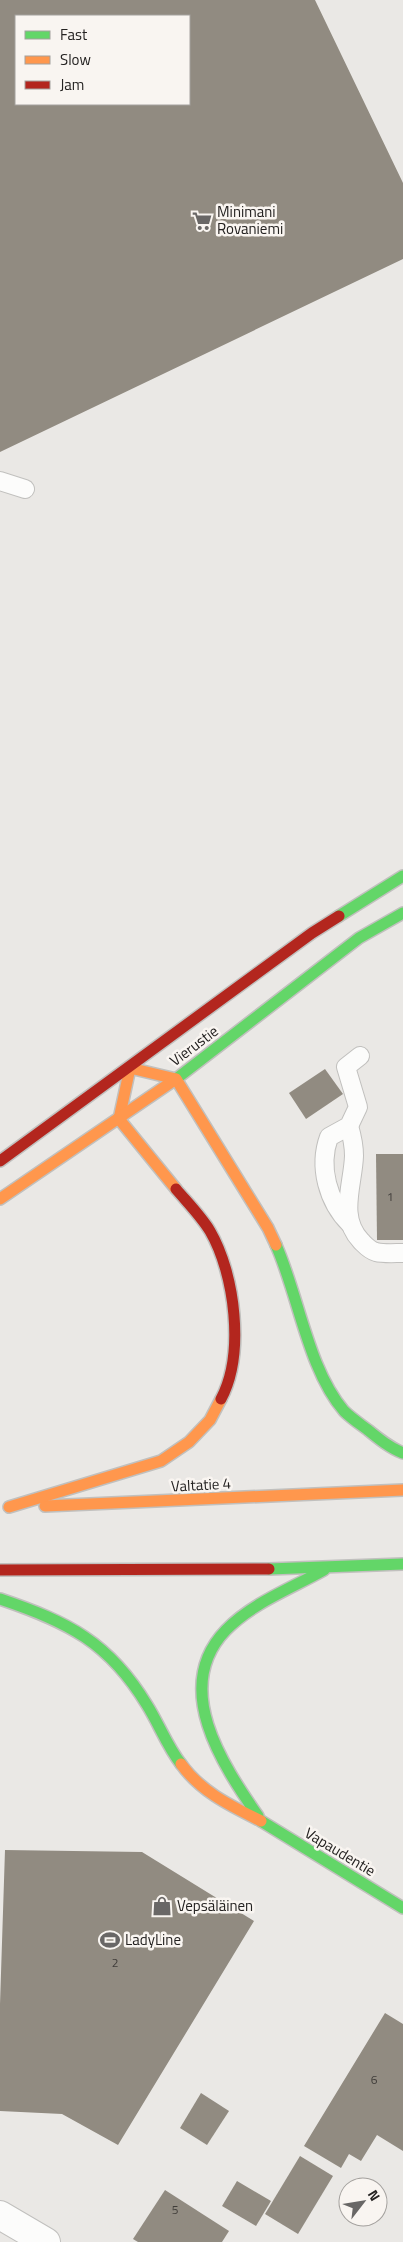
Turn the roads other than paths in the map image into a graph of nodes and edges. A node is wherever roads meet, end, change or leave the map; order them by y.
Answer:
1 (0, 481) edge
2 (26, 489) dead end
3 (403, 876) edge
4 (403, 912) edge
5 (360, 1056) dead end
6 (130, 1068) junction
7 (176, 1079) junction
8 (118, 1119) junction
9 (349, 1126) junction
10 (0, 1161) edge
11 (0, 1200) edge
12 (350, 1224) junction
13 (403, 1253) edge
14 (403, 1453) edge
15 (403, 1490) edge
16 (4, 1507) edge
17 (403, 1564) edge
18 (0, 1570) edge
19 (325, 1570) junction
20 (0, 1599) edge
21 (261, 1821) junction
22 (403, 1908) edge
23 (0, 2215) edge
24 (46, 2242) edge

1 - 2 lane
3 - 6 main road, Vierustie
4 - 7 main road, Vierustie
5 - 9 lane
6 - 7 main road
6 - 8 main road
6 - 10 main road, Vierustie
7 - 8 main road, Vierustie
7 - 14 main road
8 - 11 main road, Vierustie
8 - 16 main road
9 - 12 lane
9 - 12 lane
12 - 13 lane
15 - 16 main road, Valtatie 4
17 - 19 main road
18 - 19 main road
19 - 21 main road
20 - 21 main road, Vapaudentie
21 - 22 main road, Vapaudentie
23 - 24 street

